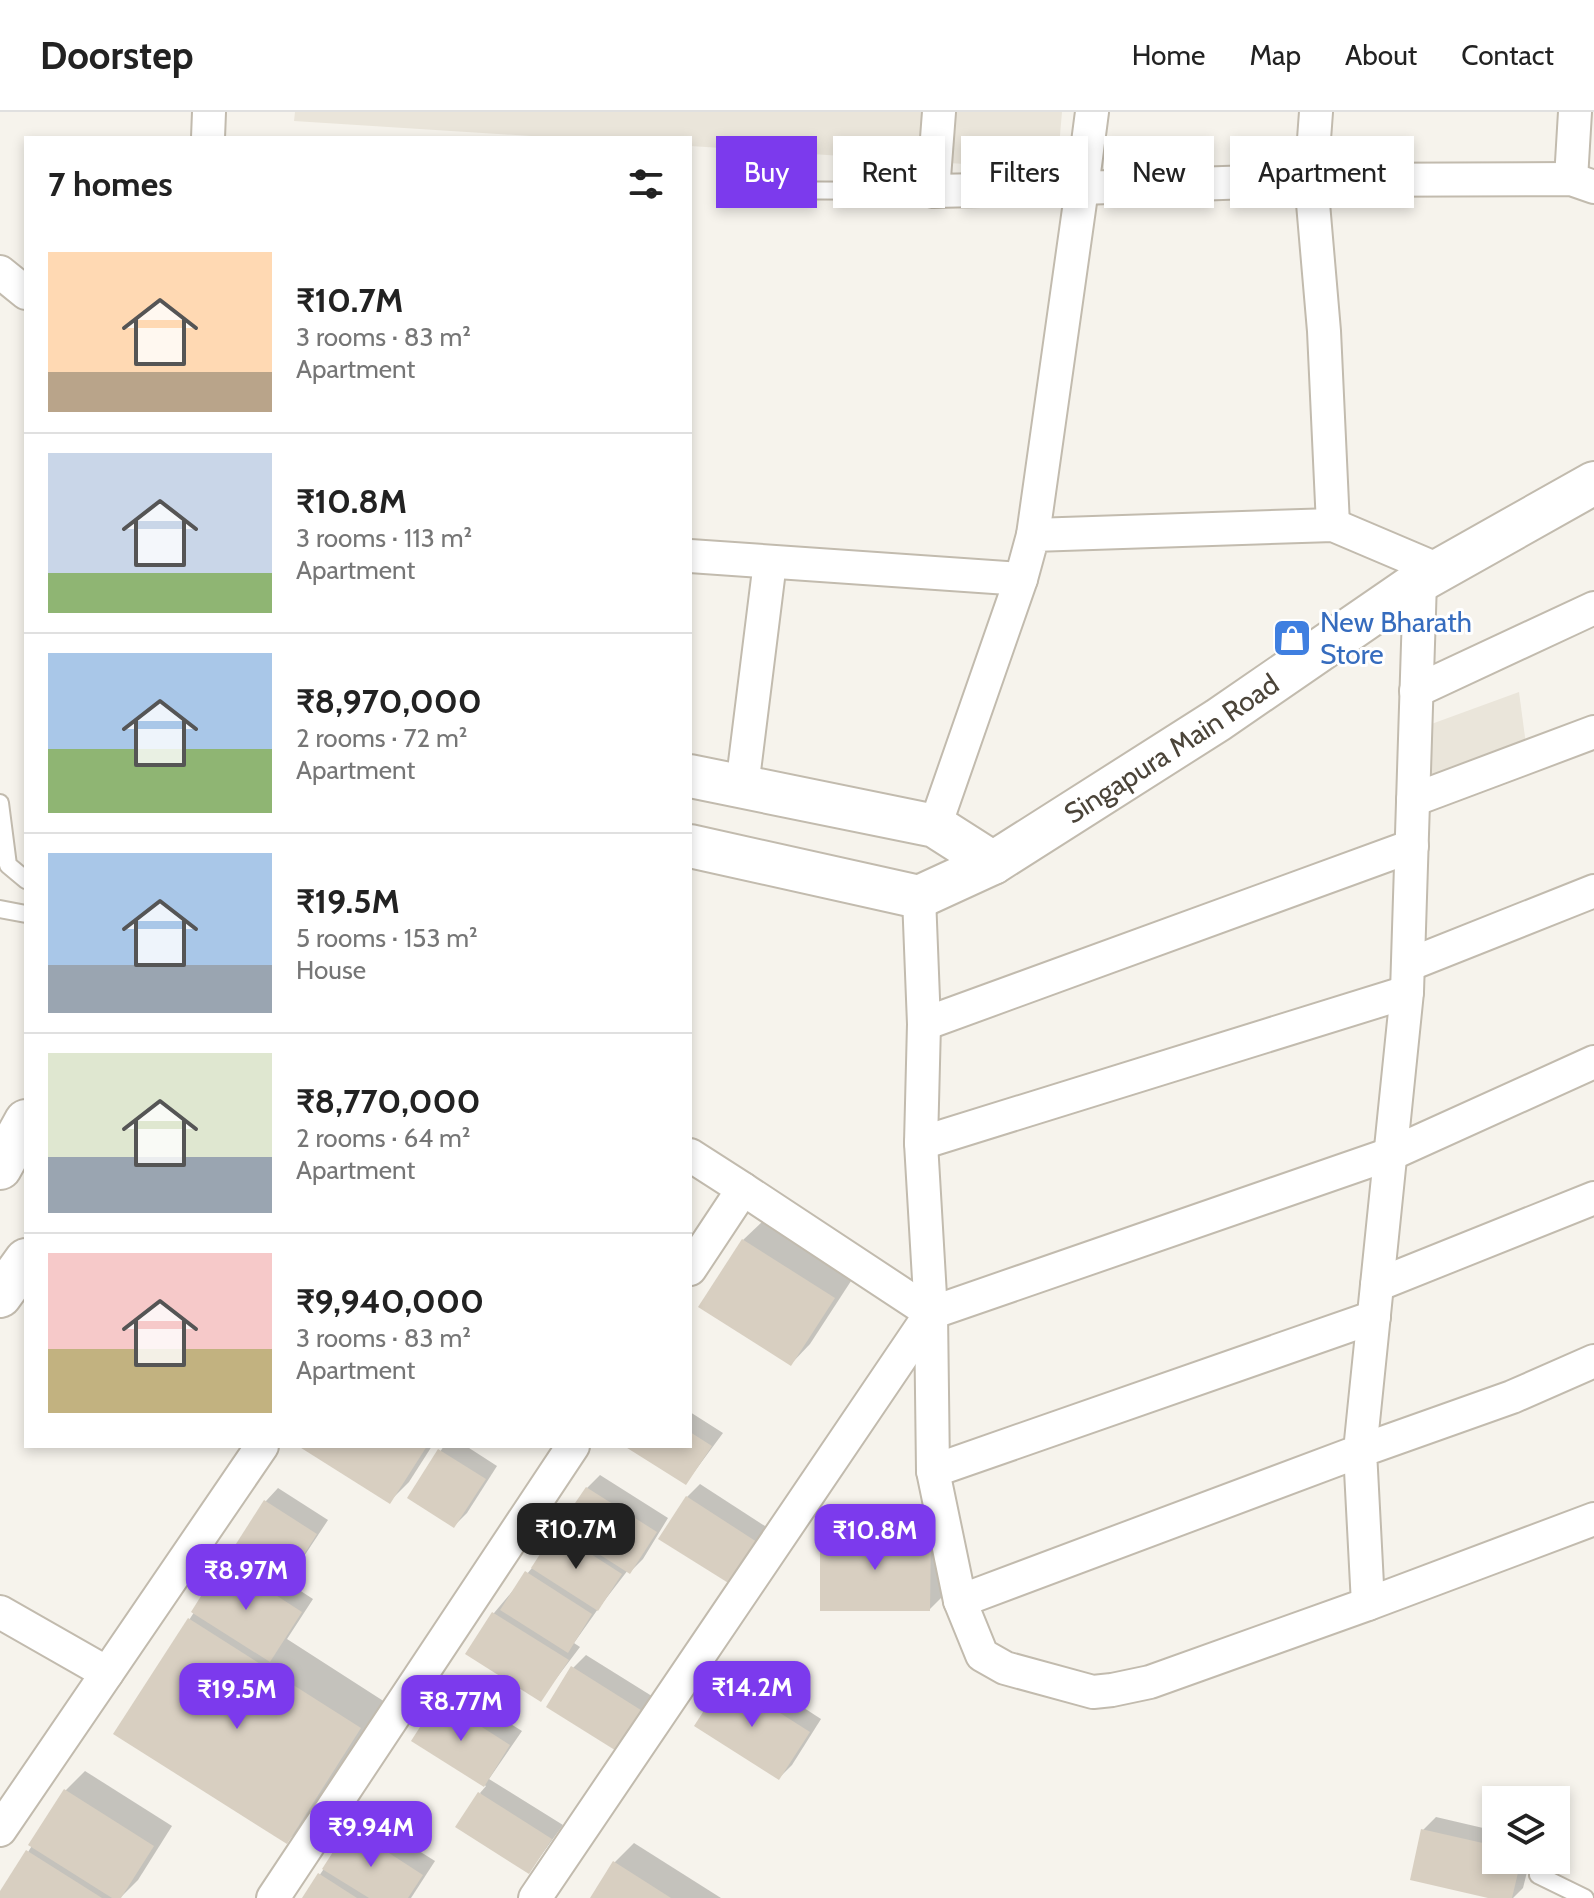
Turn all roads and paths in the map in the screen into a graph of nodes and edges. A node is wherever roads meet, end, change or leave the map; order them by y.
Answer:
1 (209, 112) edge
2 (939, 112) edge
3 (1092, 112) edge
4 (1316, 112) edge
5 (1575, 112) edge
6 (208, 136) edge
7 (937, 136) edge
8 (1314, 136) edge
9 (1088, 142) edge
10 (1414, 181) edge
11 (1230, 183) edge
12 (1582, 183) edge
13 (1088, 188) edge
14 (1079, 208) edge
15 (1313, 208) edge
16 (0, 272) edge
17 (24, 291) edge
18 (1594, 483) edge
19 (1333, 525) junction
20 (1033, 535) junction
21 (692, 556) edge
22 (770, 562) junction
23 (1429, 576) junction
24 (1021, 579) junction
25 (1594, 608) edge
26 (1416, 691) junction
27 (1594, 732) edge
28 (692, 776) edge
29 (742, 787) junction
30 (1413, 800) junction
31 (0, 803) edge
32 (935, 826) junction
33 (692, 846) edge
34 (1412, 846) junction
35 (993, 863) junction
36 (24, 878) edge
37 (1594, 891) edge
38 (919, 897) junction
39 (0, 909) edge
40 (24, 914) edge
41 (1408, 978) junction
42 (924, 1024) junction
43 (1594, 1062) edge
44 (24, 1125) edge
45 (921, 1143) junction
46 (1393, 1153) junction
47 (692, 1156) edge
48 (0, 1168) edge
49 (743, 1189) junction
50 (1594, 1198) edge
51 (24, 1263) edge
52 (692, 1266) edge
53 (1377, 1285) junction
54 (0, 1296) edge
55 (931, 1313) junction
56 (1374, 1317) junction
57 (1594, 1361) edge
58 (261, 1448) edge
59 (572, 1448) edge
60 (1360, 1451) junction
61 (933, 1471) junction
62 (1594, 1519) edge
63 (960, 1601) junction
64 (1368, 1604) junction
65 (0, 1612) edge
66 (107, 1673) junction
67 (3, 1821) edge
68 (1538, 1875) dead end
69 (273, 1898) edge
70 (535, 1898) edge
71 (1585, 1898) edge

1 - 6 street
2 - 7 street
3 - 9 street
4 - 8 street
5 - 12 street
10 - 12 street
11 - 13 street
14 - 20 street
15 - 19 street
16 - 17 street
18 - 23 street, Singapura Main Road
19 - 20 street
19 - 23 street
20 - 24 street
21 - 22 street
22 - 24 street
22 - 29 street
23 - 26 street
23 - 35 street, Singapura Main Road
24 - 32 street
25 - 26 street
26 - 30 street
27 - 30 street
28 - 29 street
29 - 32 street
30 - 34 street
31 - 36 lane
32 - 35 street
33 - 38 street
34 - 41 street
34 - 42 street
35 - 38 street, Singapura Main Road
37 - 41 street
38 - 42 street
39 - 40 lane
41 - 45 street
41 - 46 street
42 - 45 street
43 - 46 street
44 - 48 street
45 - 55 street
46 - 53 street
46 - 55 street
47 - 49 street
49 - 52 street
49 - 55 street
50 - 53 street
51 - 54 street
53 - 56 street
55 - 61 street
55 - 70 street
56 - 60 street
56 - 61 street
57 - 60 street
58 - 66 street
59 - 69 street
60 - 63 street
60 - 64 street
61 - 63 street
62 - 64 street
63 - 64 street
65 - 66 street
66 - 67 street
68 - 71 lane

